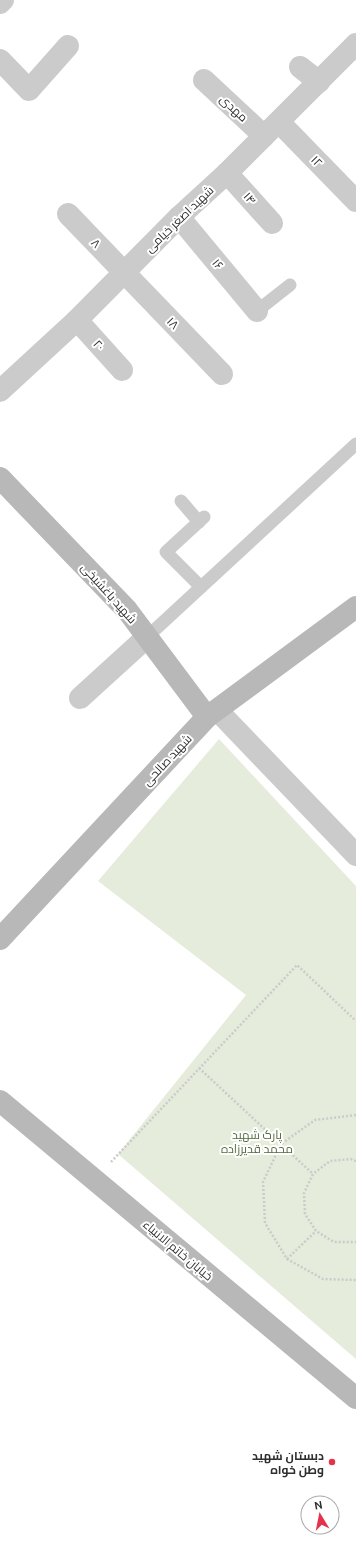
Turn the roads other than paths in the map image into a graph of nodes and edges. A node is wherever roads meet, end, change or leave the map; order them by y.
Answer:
1 (3, 0) edge
2 (0, 3) edge
3 (356, 44) edge
4 (68, 46) dead end
5 (0, 60) edge
6 (300, 67) dead end
7 (204, 80) dead end
8 (319, 82) junction
9 (271, 129) junction
10 (227, 173) junction
11 (356, 201) edge
12 (68, 214) dead end
13 (179, 217) junction
14 (272, 223) dead end
15 (125, 272) junction
16 (290, 285) dead end
17 (257, 312) joint
18 (77, 320) junction
19 (122, 370) dead end
20 (222, 374) dead end
21 (0, 391) edge
22 (356, 444) edge
23 (0, 478) edge
24 (181, 501) dead end
25 (201, 587) junction
26 (356, 606) edge
27 (147, 637) junction
28 (80, 698) dead end
29 (212, 714) junction
30 (356, 855) edge
31 (0, 940) edge
32 (0, 1101) edge
33 (356, 1398) edge

1 - 2 street
3 - 8 street, شهید اصغر خیامی
4 - 5 street
6 - 8 street
7 - 9 street, مهدی
8 - 9 street, شهید اصغر خیامی
9 - 10 street, شهید اصغر خیامی
9 - 11 street, ۱۲
10 - 13 street, شهید اصغر خیامی
10 - 14 street, ۱۴
12 - 15 street, ۸
13 - 15 street, شهید اصغر خیامی
13 - 17 street, ۱۶
15 - 18 street, شهید اصغر خیامی
15 - 20 street, ۱۸
16 - 17 lane
18 - 19 street, ۲۰
18 - 21 street, شهید اصغر خیامی
22 - 25 lane
23 - 27 street, شهید باغشیخی
24 - 25 lane
25 - 27 lane
26 - 29 street, شهید صالحی
27 - 28 street
27 - 29 street, شهید باغشیخی
29 - 30 street
29 - 31 street, شهید صالحی
32 - 33 street, خیابان خاتم الانبیاء

